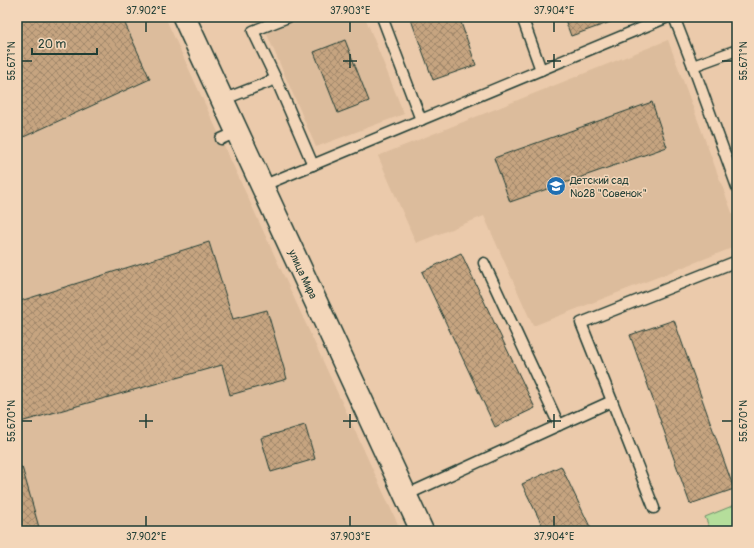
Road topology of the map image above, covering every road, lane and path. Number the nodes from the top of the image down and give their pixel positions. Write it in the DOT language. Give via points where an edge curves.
graph roads {
  1 [pos="184,17"];
  2 [pos="288,17"];
  3 [pos="382,17"];
  4 [pos="522,17"];
  5 [pos="668,17"];
  6 [pos="674,17"];
  7 [pos="737,50"];
  8 [pos="693,66"];
  9 [pos="541,70"];
  10 [pos="276,79"];
  11 [pos="222,100"];
  12 [pos="421,120"];
  13 [pos="313,165"];
  14 [pos="262,186"];
  15 [pos="737,187"];
  16 [pos="737,261"];
  17 [pos="484,263"];
  18 [pos="612,400"];
  19 [pos="559,425"];
  20 [pos="406,495"];
  21 [pos="654,508"];
  22 [pos="422,531"];
  1 -- 11 [label="street, улица Мира"];
  2 -- 10 [label="lane" via="253,31 266,46"];
  3 -- 12 [label="lane"];
  4 -- 9 [label="lane"];
  5 -- 9 [label="lane"];
  6 -- 8 [label="lane"];
  7 -- 8 [label="lane"];
  8 -- 15 [label="lane"];
  9 -- 12 [label="lane"];
  10 -- 11 [label="lane"];
  10 -- 13 [label="lane"];
  11 -- 14 [label="street, улица Мира" via="229,135"];
  12 -- 13 [label="lane"];
  13 -- 14 [label="lane"];
  14 -- 20 [label="street, улица Мира"];
  16 -- 18 [label="lane" via="581,323"];
  17 -- 19 [label="lane"];
  18 -- 19 [label="lane"];
  18 -- 21 [label="lane"];
  19 -- 20 [label="lane"];
  20 -- 22 [label="street, улица Мира"];
}
